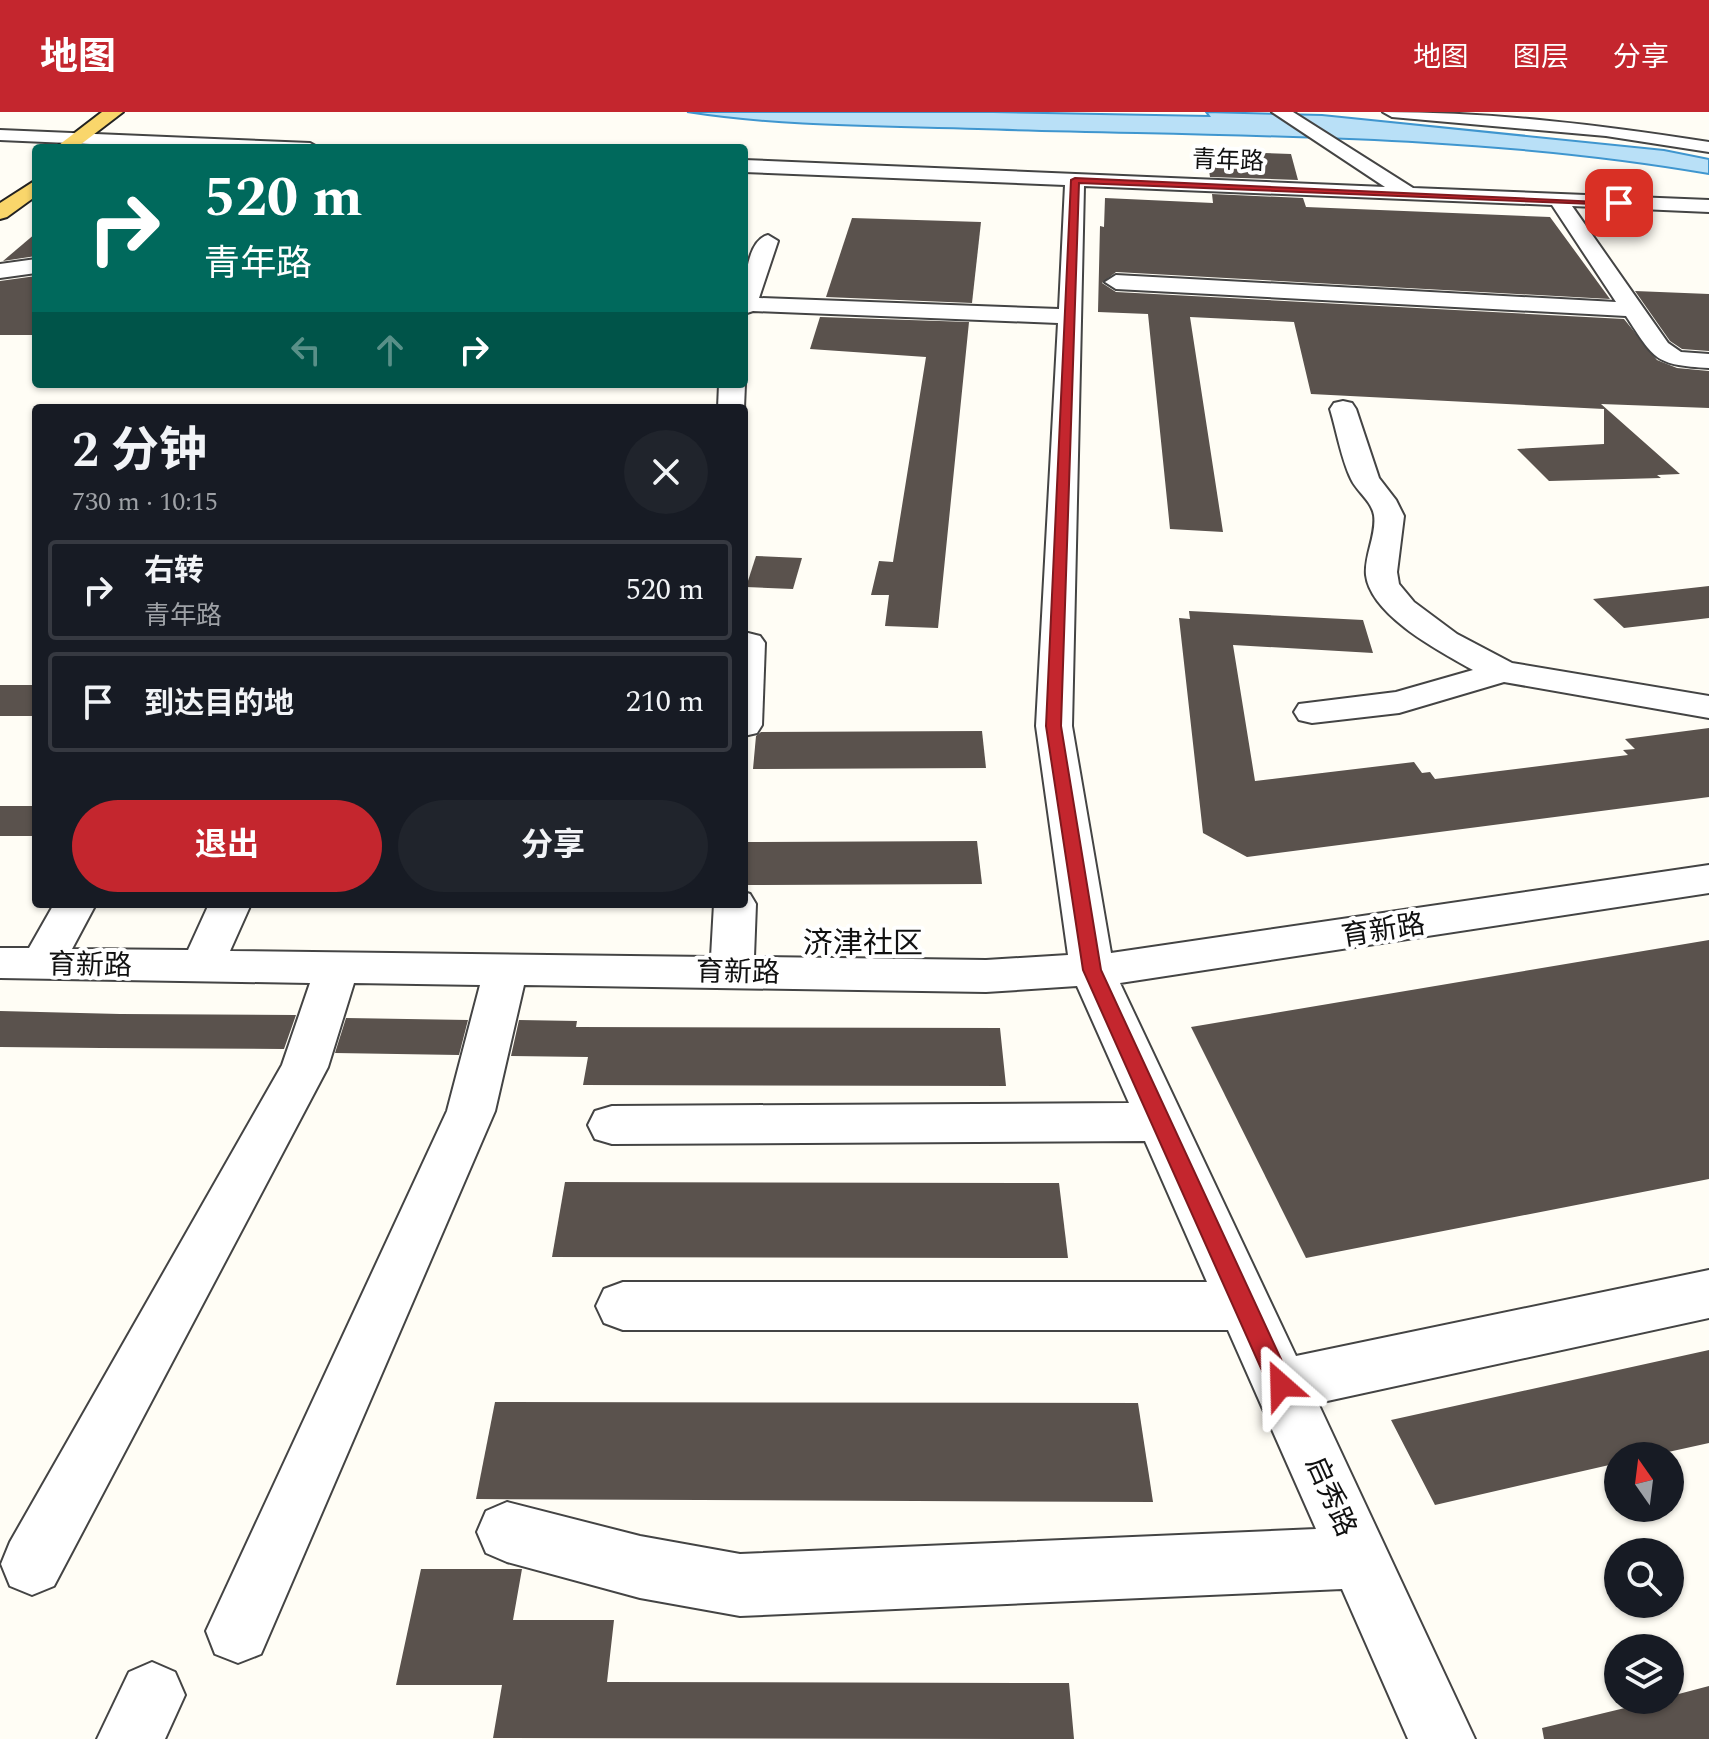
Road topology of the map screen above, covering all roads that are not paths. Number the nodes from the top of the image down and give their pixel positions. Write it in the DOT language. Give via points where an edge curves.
graph roads {
  1 [pos="114,112"];
  2 [pos="133,112"];
  3 [pos="1268,112"];
  4 [pos="1281,112"];
  5 [pos="1392,112"];
  6 [pos="0,135"];
  7 [pos="1319,141"];
  8 [pos="81,144"];
  9 [pos="1709,147"];
  10 [pos="748,166"];
  11 [pos="32,172"];
  12 [pos="1075,180"];
  13 [pos="32,189"];
  14 [pos="1402,194"];
  15 [pos="0,196"];
  16 [pos="1558,200"];
  17 [pos="1709,206"];
  18 [pos="0,213"];
  19 [pos="768,241"];
  20 [pos="32,267"];
  21 [pos="0,271"];
  22 [pos="0,279"];
  23 [pos="32,281"];
  24 [pos="1116,282"];
  25 [pos="748,298"];
  26 [pos="748,306"];
  27 [pos="1634,310"];
  28 [pos="1070,316"];
  29 [pos="1709,361"];
  30 [pos="1343,409"];
  31 [pos="1503,672"];
  32 [pos="1709,707"];
  33 [pos="1312,712"];
  34 [pos="1709,879"];
  35 [pos="73,908"];
  36 [pos="228,908"];
  37 [pos="735,908"];
  38 [pos="0,963"];
  39 [pos="42,964"];
  40 [pos="202,965"];
  41 [pos="337,967"];
  42 [pos="506,969"];
  43 [pos="1092,970"];
  44 [pos="732,972"];
  45 [pos="1161,1122"];
  46 [pos="612,1125"];
  47 [pos="1709,1294"];
  48 [pos="623,1306"];
  49 [pos="1244,1306"];
  50 [pos="1281,1385"];
  51 [pos="507,1532"];
  52 [pos="1360,1558"];
  53 [pos="32,1564"];
  54 [pos="238,1631"];
  55 [pos="1442,1739"];
  1 -- 8 [label="main road"];
  2 -- 8 [label="main road"];
  3 -- 7 [label="street"];
  4 -- 7 [label="street"];
  5 -- 9 [label="street" via="1606,131"];
  6 -- 8 [label="street"];
  7 -- 14 [label="street"];
  10 -- 12 [label="street, 青年路"];
  11 -- 15 [label="main road"];
  12 -- 14 [label="street, 青年路"];
  12 -- 28 [label="street, 启秀路"];
  13 -- 18 [label="main road"];
  14 -- 16 [label="street, 青年路"];
  16 -- 17 [label="street, 青年路"];
  16 -- 27 [label="street"];
  19 -- 25 [label="street"];
  20 -- 21 [label="street"];
  22 -- 23 [label="street"];
  24 -- 27 [label="street"];
  26 -- 28 [label="street"];
  27 -- 29 [label="street" via="1666,354"];
  28 -- 43 [label="street, 启秀路" via="1054,726"];
  30 -- 31 [label="street" via="1365,480 1389,516 1382,557 1384,585 1403,609 1445,641"];
  31 -- 32 [label="street"];
  31 -- 33 [label="street" via="1399,702"];
  34 -- 43 [label="street, 育新路"];
  35 -- 39 [label="street"];
  36 -- 40 [label="street"];
  37 -- 44 [label="street"];
  38 -- 39 [label="street, 育新路"];
  39 -- 40 [label="street, 育新路"];
  40 -- 41 [label="street, 育新路"];
  41 -- 42 [label="street, 育新路"];
  41 -- 53 [label="street" via="305,1067"];
  42 -- 44 [label="street, 育新路"];
  42 -- 54 [label="street" via="471,1111"];
  43 -- 44 [label="street, 育新路" via="986,976"];
  43 -- 45 [label="street, 启秀路"];
  45 -- 46 [label="street"];
  45 -- 49 [label="street, 启秀路"];
  47 -- 50 [label="street"];
  48 -- 49 [label="street"];
  49 -- 50 [label="street, 启秀路"];
  50 -- 52 [label="street, 启秀路"];
  51 -- 52 [label="street" via="640,1567 740,1585"];
  52 -- 55 [label="street, 启秀路"];
}
